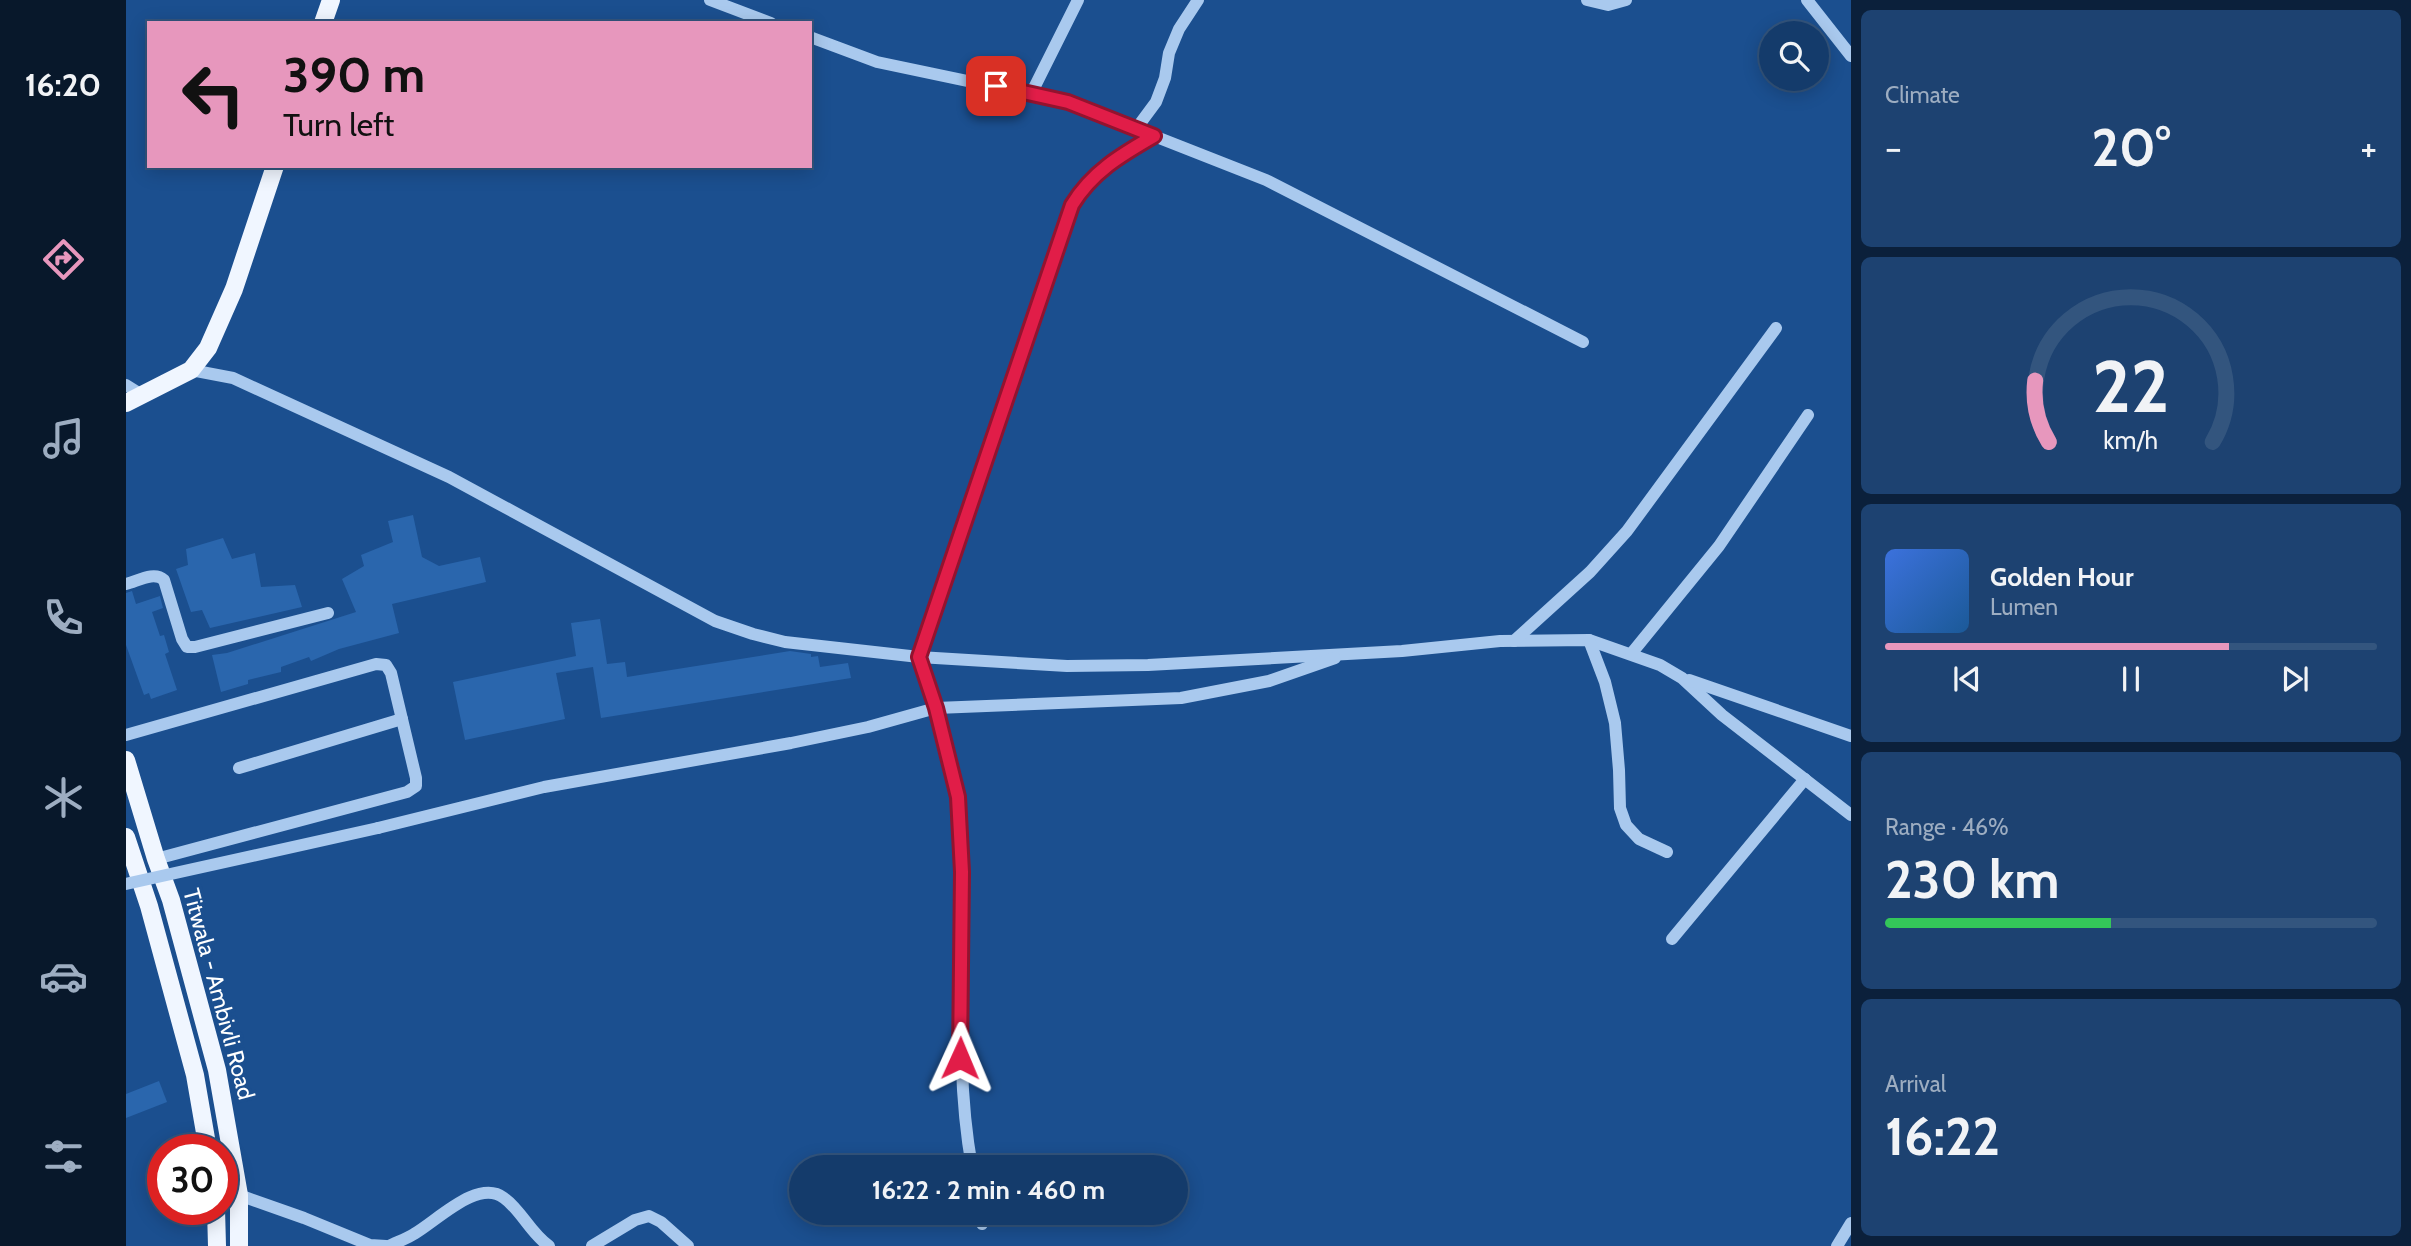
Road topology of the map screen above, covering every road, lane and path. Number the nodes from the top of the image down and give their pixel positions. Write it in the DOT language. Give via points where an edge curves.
graph roads {
  1 [pos="331,0"];
  2 [pos="710,0"];
  3 [pos="1078,0"];
  4 [pos="1198,0"];
  5 [pos="1587,0"];
  6 [pos="1626,0"];
  7 [pos="1807,0"];
  8 [pos="324,21"];
  9 [pos="766,21"];
  10 [pos="812,38"];
  11 [pos="1851,56"];
  12 [pos="1031,94"];
  13 [pos="1136,129"];
  14 [pos="1154,136"];
  15 [pos="274,168"];
  16 [pos="1776,328"];
  17 [pos="1583,342"];
  18 [pos="191,370"];
  19 [pos="126,385"];
  20 [pos="142,395"];
  21 [pos="126,403"];
  22 [pos="1808,415"];
  23 [pos="126,584"];
  24 [pos="328,613"];
  25 [pos="1589,640"];
  26 [pos="1514,641"];
  27 [pos="1349,653"];
  28 [pos="1631,654"];
  29 [pos="919,657"];
  30 [pos="1682,678"];
  31 [pos="936,708"];
  32 [pos="402,719"];
  33 [pos="126,735"];
  34 [pos="1851,736"];
  35 [pos="126,760"];
  36 [pos="239,768"];
  37 [pos="1805,779"];
  38 [pos="1851,815"];
  39 [pos="126,837"];
  40 [pos="1667,852"];
  41 [pos="156,859"];
  42 [pos="126,884"];
  43 [pos="1672,939"];
  44 [pos="205,1134"];
  45 [pos="224,1134"];
  46 [pos="970,1155"];
  47 [pos="238,1198"];
  48 [pos="1851,1223"];
  49 [pos="216,1225"];
  50 [pos="236,1225"];
  51 [pos="217,1246"];
  52 [pos="239,1246"];
  53 [pos="387,1246"];
  54 [pos="549,1246"];
  55 [pos="592,1246"];
  56 [pos="688,1246"];
  57 [pos="1837,1246"];
  1 -- 8 [label="main road"];
  2 -- 9 [label="street"];
  3 -- 12 [label="street"];
  4 -- 13 [label="street" via="1170,53 1156,102"];
  5 -- 6 [label="street" via="1608,5"];
  7 -- 11 [label="street"];
  10 -- 12 [label="street" via="877,62"];
  12 -- 13 [label="street" via="1068,102"];
  13 -- 14 [label="street"];
  14 -- 17 [label="street" via="1266,180"];
  14 -- 29 [label="street" via="1103,168 1072,205"];
  15 -- 18 [label="main road" via="234,289 208,348"];
  16 -- 26 [label="street" via="1627,531 1590,572"];
  18 -- 20 [label="main road"];
  18 -- 29 [label="street" via="233,378 449,477 715,621 785,642"];
  19 -- 20 [label="street"];
  20 -- 21 [label="main road"];
  22 -- 28 [label="street" via="1719,546"];
  23 -- 24 [label="street" via="160,576 182,639 195,648"];
  25 -- 26 [label="street"];
  25 -- 28 [label="street"];
  25 -- 40 [label="street" via="1615,723 1619,808 1639,839"];
  26 -- 27 [label="street"];
  27 -- 29 [label="street" via="1067,666"];
  27 -- 31 [label="street" via="1269,681 1181,698"];
  28 -- 30 [label="street"];
  29 -- 31 [label="street"];
  30 -- 34 [label="street"];
  30 -- 37 [label="street"];
  31 -- 42 [label="street, bridge" via="868,727 544,787"];
  31 -- 46 [label="street" via="958,797 960,1058"];
  32 -- 33 [label="street" via="391,673 386,665 376,664"];
  32 -- 36 [label="street"];
  32 -- 41 [label="street" via="416,778 416,786 407,792"];
  35 -- 41 [label="main road, Titwala - Ambivli Road"];
  37 -- 38 [label="street"];
  37 -- 43 [label="street"];
  39 -- 44 [label="main road, Titwala - Ambivli Road" via="195,1075"];
  41 -- 45 [label="main road, Titwala - Ambivli Road" via="217,1070"];
  47 -- 53 [label="street" via="370,1245"];
  48 -- 57 [label="street"];
  49 -- 51 [label="main road"];
  50 -- 52 [label="main road, Titwala - Ambivli Road"];
  53 -- 54 [label="street" via="414,1234 459,1203 491,1191 505,1198"];
  55 -- 56 [label="street" via="649,1216"];
}
